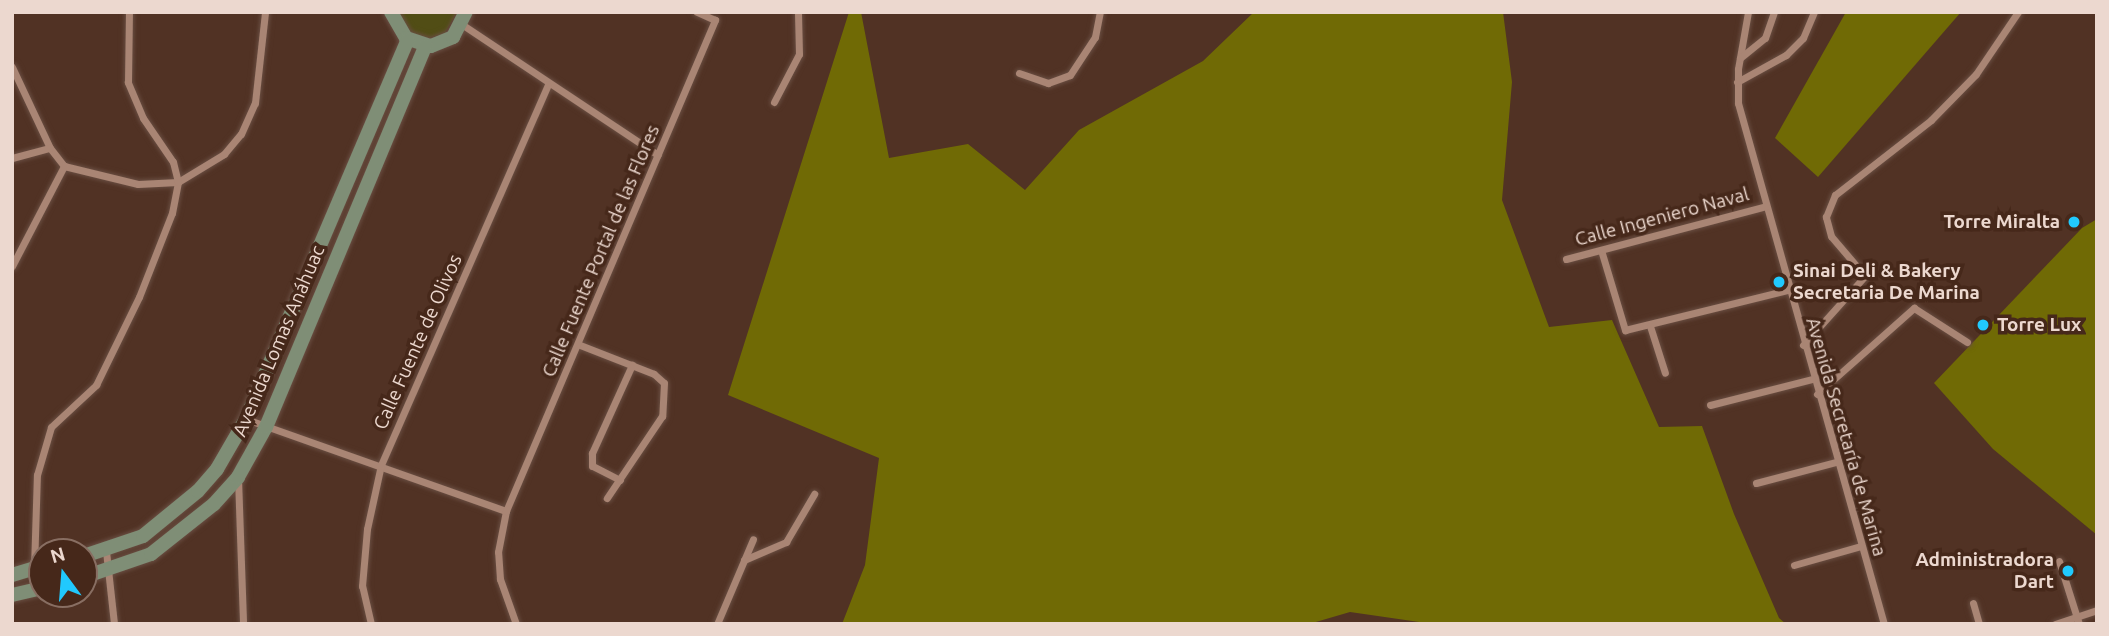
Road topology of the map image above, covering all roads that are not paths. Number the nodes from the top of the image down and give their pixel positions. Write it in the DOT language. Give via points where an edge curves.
graph roads {
  1 [pos="129,12"];
  2 [pos="265,12"];
  3 [pos="391,12"];
  4 [pos="697,12"];
  5 [pos="798,12"];
  6 [pos="1100,12"];
  7 [pos="1748,12"];
  8 [pos="1774,12"];
  9 [pos="1814,12"];
  10 [pos="2018,12"];
  11 [pos="465,19"];
  12 [pos="408,40"];
  13 [pos="425,46"];
  14 [pos="1740,58"];
  15 [pos="12,66"];
  16 [pos="1019,73"];
  17 [pos="1737,82"];
  18 [pos="548,84"];
  19 [pos="774,102"];
  20 [pos="50,148"];
  21 [pos="658,155"];
  22 [pos="12,158"];
  23 [pos="64,166"];
  24 [pos="178,182"];
  25 [pos="1766,206"];
  26 [pos="1601,250"];
  27 [pos="1566,258"];
  28 [pos="12,266"];
  29 [pos="1788,290"];
  30 [pos="1650,326"];
  31 [pos="1968,342"];
  32 [pos="580,345"];
  33 [pos="1803,345"];
  34 [pos="632,365"];
  35 [pos="1665,373"];
  36 [pos="1812,379"];
  37 [pos="1817,394"];
  38 [pos="1710,405"];
  39 [pos="246,419"];
  40 [pos="266,427"];
  41 [pos="1836,462"];
  42 [pos="382,465"];
  43 [pos="238,477"];
  44 [pos="620,480"];
  45 [pos="1756,483"];
  46 [pos="814,494"];
  47 [pos="607,498"];
  48 [pos="506,511"];
  49 [pos="38,538"];
  50 [pos="753,539"];
  51 [pos="1861,546"];
  52 [pos="106,551"];
  53 [pos="98,553"];
  54 [pos="744,560"];
  55 [pos="2059,561"];
  56 [pos="1794,565"];
  57 [pos="111,569"];
  58 [pos="98,573"];
  59 [pos="1973,603"];
  60 [pos="2097,610"];
  61 [pos="2078,620"];
  62 [pos="114,624"];
  63 [pos="243,624"];
  64 [pos="371,624"];
  65 [pos="516,624"];
  66 [pos="717,624"];
  67 [pos="1884,624"];
  68 [pos="1979,624"];
  69 [pos="2055,624"];
  1 -- 24 [label="street" via="128,82 143,118 173,162"];
  2 -- 24 [label="street" via="255,103 241,134 224,154"];
  3 -- 12 [label="main road" via="395,26"];
  4 -- 21 [label="street, Calle Fuente Portal de las Flores" via="715,20"];
  5 -- 19 [label="street" via="799,54"];
  6 -- 16 [label="street" via="1095,37 1070,75 1048,83"];
  7 -- 14 [label="street, Avenida Secretaría de Marina"];
  8 -- 14 [label="street" via="1765,38"];
  9 -- 17 [label="street" via="1803,38 1786,55"];
  10 -- 33 [label="street" via="1976,74 1931,120 1835,195 1826,217 1831,236 1865,276"];
  11 -- 13 [label="main road" via="439,44"];
  11 -- 18 [label="street"];
  12 -- 13 [label="main road"];
  12 -- 39 [label="main road, Avenida Lomas Anáhuac"];
  13 -- 40 [label="main road, Avenida Lomas Anáhuac"];
  14 -- 17 [label="street, Avenida Secretaría de Marina"];
  15 -- 20 [label="street"];
  17 -- 25 [label="street, Avenida Secretaría de Marina" via="1738,103"];
  18 -- 21 [label="street"];
  18 -- 42 [label="street, Calle Fuente de Olivos"];
  20 -- 22 [label="street"];
  20 -- 23 [label="street"];
  21 -- 32 [label="street, Calle Fuente Portal de las Flores"];
  23 -- 24 [label="street" via="138,184"];
  23 -- 28 [label="street"];
  24 -- 49 [label="street" via="172,213 139,297 96,385 51,428 37,475"];
  25 -- 26 [label="street, Calle Ingeniero Naval"];
  25 -- 29 [label="street, Avenida Secretaría de Marina"];
  26 -- 27 [label="street, Calle Ingeniero Naval"];
  26 -- 30 [label="street" via="1622,325 1632,331"];
  29 -- 30 [label="street"];
  29 -- 33 [label="street, Avenida Secretaría de Marina"];
  30 -- 35 [label="street"];
  31 -- 37 [label="street" via="1914,308"];
  32 -- 34 [label="street"];
  32 -- 48 [label="street, Calle Fuente Portal de las Flores"];
  33 -- 36 [label="street, Avenida Secretaría de Marina"];
  34 -- 44 [label="street" via="592,453 592,466"];
  34 -- 44 [label="street" via="664,383 666,397 662,416"];
  36 -- 37 [label="street, Avenida Secretaría de Marina"];
  36 -- 38 [label="street"];
  37 -- 41 [label="street, Avenida Secretaría de Marina"];
  39 -- 40 [label="street"];
  39 -- 52 [label="main road, Avenida Lomas Anáhuac" via="198,491 143,536"];
  40 -- 42 [label="street"];
  40 -- 43 [label="main road, Avenida Lomas Anáhuac"];
  41 -- 45 [label="street"];
  41 -- 51 [label="street, Avenida Secretaría de Marina"];
  42 -- 48 [label="street"];
  42 -- 64 [label="street, Calle Fuente de Olivos" via="367,529 362,586"];
  43 -- 57 [label="main road, Avenida Lomas Anáhuac" via="214,504 151,554"];
  43 -- 63 [label="street"];
  44 -- 47 [label="street"];
  46 -- 54 [label="street" via="786,542"];
  48 -- 65 [label="street, Calle Fuente Portal de las Flores" via="498,552 500,579"];
  50 -- 54 [label="street"];
  51 -- 56 [label="street"];
  51 -- 67 [label="street, Avenida Secretaría de Marina"];
  52 -- 53 [label="main road, Avenida Lomas Anáhuac"];
  52 -- 57 [label="street"];
  54 -- 66 [label="street"];
  55 -- 61 [label="street"];
  57 -- 58 [label="main road, Avenida Lomas Anáhuac"];
  57 -- 62 [label="street"];
  59 -- 68 [label="street"];
  60 -- 61 [label="street"];
  61 -- 69 [label="street"];
}
